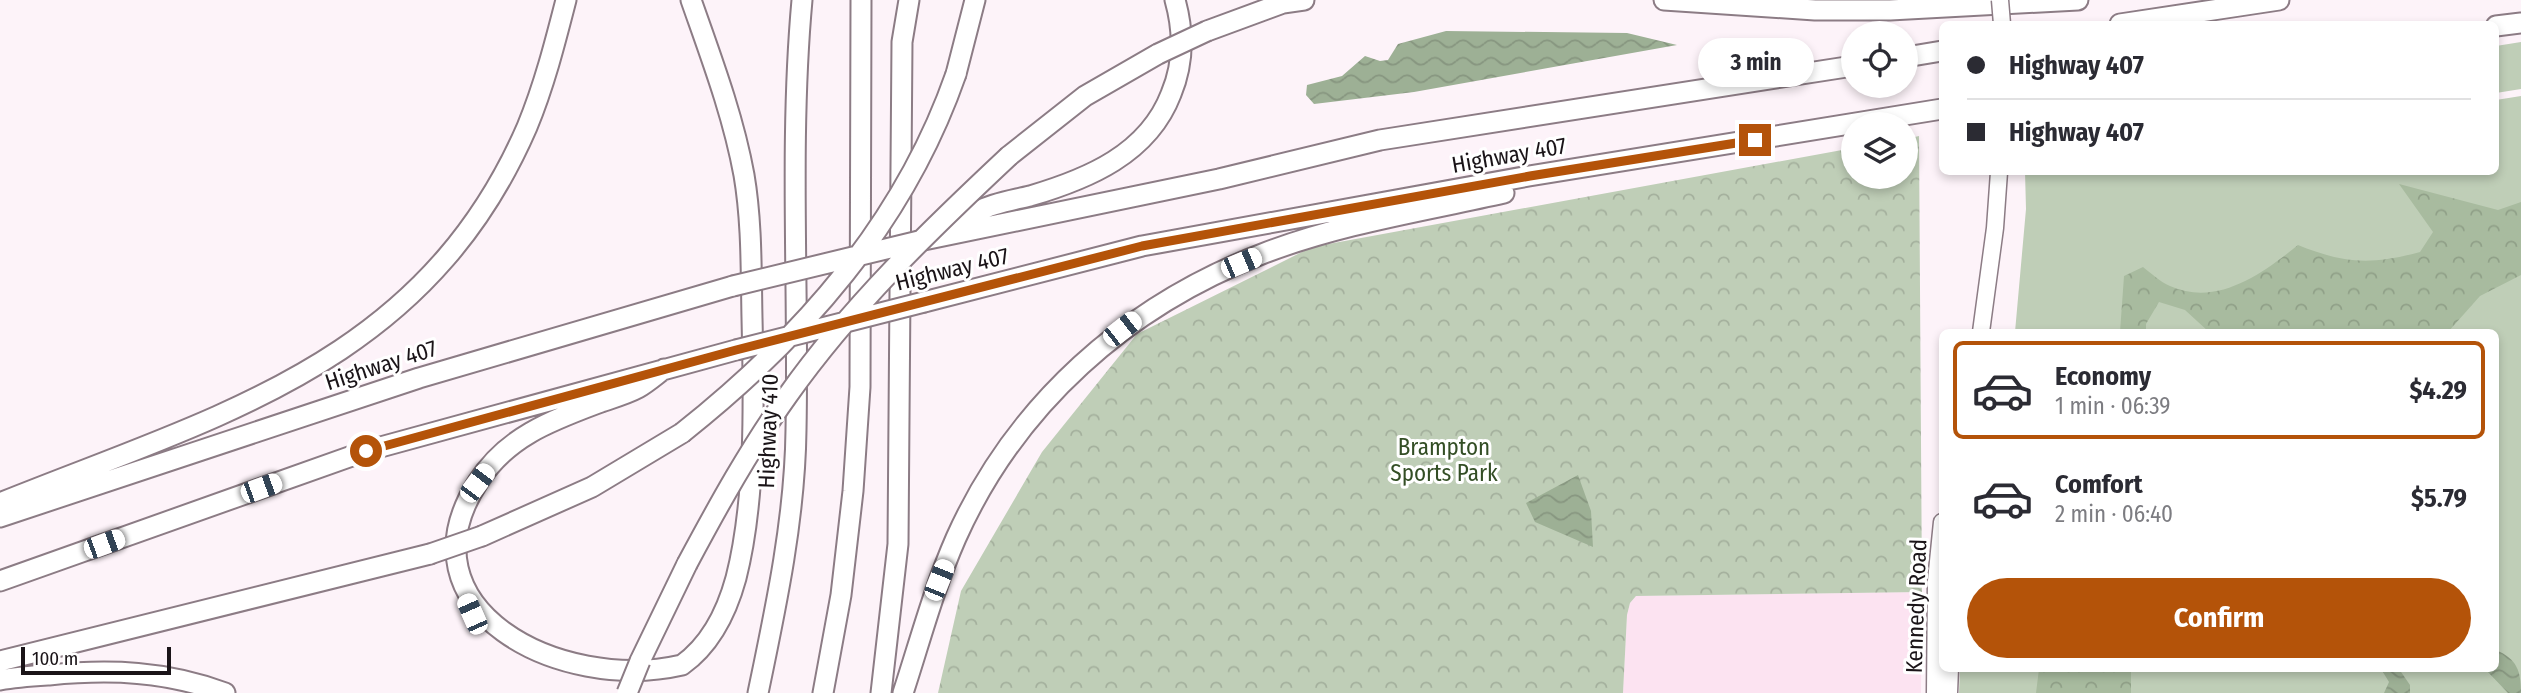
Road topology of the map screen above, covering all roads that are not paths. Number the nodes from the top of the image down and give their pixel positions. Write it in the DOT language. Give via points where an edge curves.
graph roads {
  1 [pos="566,0"];
  2 [pos="691,0"];
  3 [pos="790,0"];
  4 [pos="802,0"];
  5 [pos="861,0"];
  6 [pos="870,0"];
  7 [pos="909,0"];
  8 [pos="975,0"];
  9 [pos="1175,0"];
  10 [pos="1304,0"];
  11 [pos="1664,0"];
  12 [pos="2000,0"];
  13 [pos="2078,0"];
  14 [pos="2279,0"];
  15 [pos="2002,21"];
  16 [pos="2140,21"];
  17 [pos="2521,23"];
  18 [pos="2499,26"];
  19 [pos="862,36"];
  20 [pos="797,47"];
  21 [pos="1939,52"];
  22 [pos="1918,55"];
  23 [pos="1841,68"];
  24 [pos="1939,110"];
  25 [pos="1999,175"];
  26 [pos="1530,176"];
  27 [pos="949,235"];
  28 [pos="1981,329"];
  29 [pos="664,369"];
  30 [pos="0,503"];
  31 [pos="0,517"];
  32 [pos="1939,552"];
  33 [pos="0,581"];
  34 [pos="499,651"];
  35 [pos="0,661"];
  36 [pos="1950,672"];
  37 [pos="0,680"];
  38 [pos="225,693"];
  39 [pos="611,693"];
  40 [pos="627,693"];
  41 [pos="758,693"];
  42 [pos="823,693"];
  43 [pos="881,693"];
  44 [pos="903,693"];
  45 [pos="1935,693"];
  46 [pos="1949,693"];
  1 -- 30 [label="highway" via="541,88 509,164 461,239 393,312 323,363 254,401"];
  2 -- 39 [label="highway" via="730,116 748,212 753,417 746,512 736,577 712,634 667,675"];
  3 -- 20 [label="highway"];
  4 -- 20 [label="highway, Highway 410"];
  5 -- 19 [label="highway"];
  6 -- 19 [label="highway"];
  7 -- 43 [label="highway" via="901,67 898,544"];
  8 -- 35 [label="highway, bridge" via="946,105 914,169 849,272 767,362 682,433 592,487 430,554"];
  9 -- 27 [label="highway" via="1182,40 1179,70 1153,128 1104,167 1054,189 981,210"];
  10 -- 40 [label="highway, bridge" via="1207,30 1085,96 1009,156 911,251 837,332 748,454 687,564"];
  11 -- 13 [label="highway" via="1890,10"];
  12 -- 15 [label="main road, bridge"];
  14 -- 16 [label="highway"];
  17 -- 18 [label="highway"];
  19 -- 42 [label="highway" via="860,387 841,594"];
  20 -- 41 [label="highway, Highway 410" via="796,432 788,527"];
  21 -- 22 [label="highway"];
  23 -- 27 [label="highway, Highway 407" via="1380,140"];
  24 -- 26 [label="highway, Highway 407"];
  25 -- 28 [label="main road"];
  26 -- 29 [label="highway, Highway 407, bridge" via="1142,246"];
  26 -- 44 [label="highway" via="1508,192 1264,253 1182,290 1106,341 1050,395 993,469 939,580"];
  27 -- 31 [label="highway, Highway 407, bridge" via="733,286 419,378"];
  29 -- 33 [label="highway, Highway 407" via="366,451"];
  29 -- 34 [label="highway" via="636,389 543,424 507,448 477,483 458,536 458,570 472,614"];
  32 -- 45 [label="main road, Kennedy Road"];
  36 -- 46 [label="main road, Kennedy Road"];
  37 -- 38 [label="highway" via="123,671 185,680"];
}
